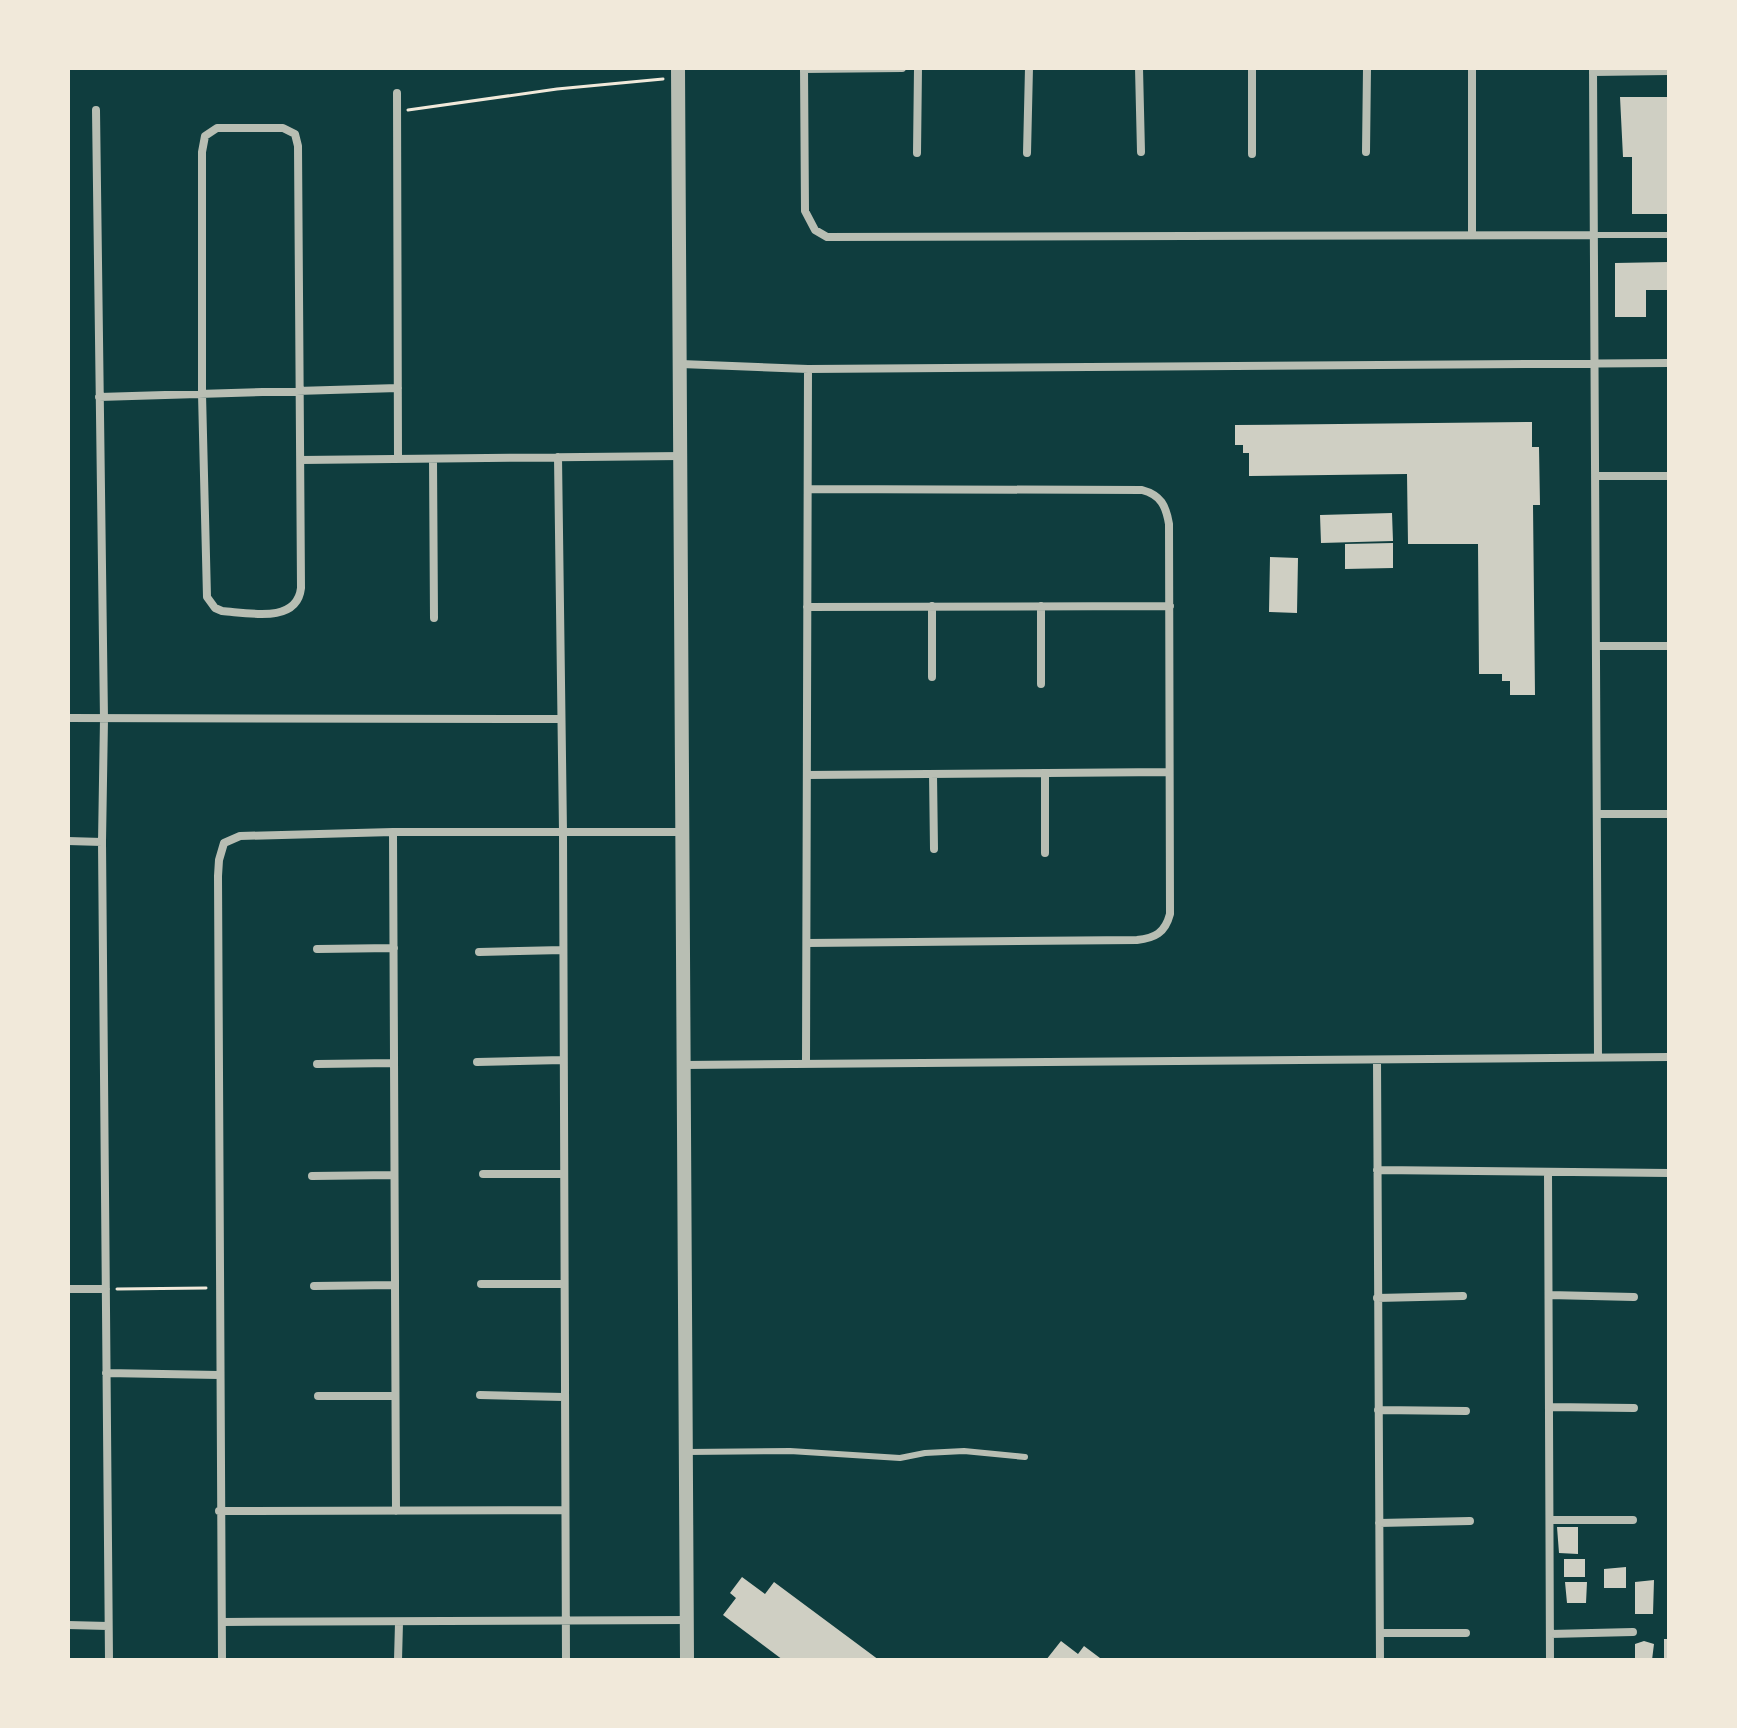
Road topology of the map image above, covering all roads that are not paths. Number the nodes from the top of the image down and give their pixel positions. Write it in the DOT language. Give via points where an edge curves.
graph roads {
  1 [pos="804,68"];
  2 [pos="902,68"];
  3 [pos="918,68"];
  4 [pos="1029,68"];
  5 [pos="1139,68"];
  6 [pos="1252,68"];
  7 [pos="1367,68"];
  8 [pos="1472,68"];
  9 [pos="1593,70"];
  10 [pos="1669,71"];
  11 [pos="678,72"];
  12 [pos="397,93"];
  13 [pos="96,110"];
  14 [pos="1141,152"];
  15 [pos="1366,152"];
  16 [pos="917,153"];
  17 [pos="1027,153"];
  18 [pos="1252,154"];
  19 [pos="1472,235"];
  20 [pos="1594,235"];
  21 [pos="1669,235"];
  22 [pos="1595,363"];
  23 [pos="1669,363"];
  24 [pos="681,364"];
  25 [pos="808,369"];
  26 [pos="398,388"];
  27 [pos="301,391"];
  28 [pos="202,394"];
  29 [pos="99,397"];
  30 [pos="682,456"];
  31 [pos="558,457"];
  32 [pos="398,459"];
  33 [pos="433,459"];
  34 [pos="301,460"];
  35 [pos="1595,476"];
  36 [pos="1669,476"];
  37 [pos="808,489"];
  38 [pos="932,606"];
  39 [pos="1041,606"];
  40 [pos="1170,606"];
  41 [pos="807,607"];
  42 [pos="434,618"];
  43 [pos="1596,646"];
  44 [pos="1669,646"];
  45 [pos="932,677"];
  46 [pos="1041,684"];
  47 [pos="68,718"];
  48 [pos="104,719"];
  49 [pos="561,719"];
  50 [pos="1169,772"];
  51 [pos="1045,773"];
  52 [pos="933,774"];
  53 [pos="807,775"];
  54 [pos="1597,814"];
  55 [pos="1669,814"];
  56 [pos="393,832"];
  57 [pos="563,832"];
  58 [pos="682,832"];
  59 [pos="68,841"];
  60 [pos="102,842"];
  61 [pos="934,849"];
  62 [pos="1045,853"];
  63 [pos="807,943"];
  64 [pos="394,948"];
  65 [pos="317,949"];
  66 [pos="563,950"];
  67 [pos="479,952"];
  68 [pos="1598,1057"];
  69 [pos="1669,1057"];
  70 [pos="563,1060"];
  71 [pos="1377,1060"];
  72 [pos="477,1062"];
  73 [pos="394,1063"];
  74 [pos="317,1064"];
  75 [pos="806,1064"];
  76 [pos="684,1065"];
  77 [pos="1377,1170"];
  78 [pos="1548,1172"];
  79 [pos="1669,1173"];
  80 [pos="483,1174"];
  81 [pos="563,1174"];
  82 [pos="394,1175"];
  83 [pos="312,1176"];
  84 [pos="481,1284"];
  85 [pos="564,1284"];
  86 [pos="395,1285"];
  87 [pos="314,1286"];
  88 [pos="68,1289"];
  89 [pos="106,1289"];
  90 [pos="1549,1295"];
  91 [pos="1463,1296"];
  92 [pos="1634,1297"];
  93 [pos="1377,1298"];
  94 [pos="106,1373"];
  95 [pos="219,1375"];
  96 [pos="480,1395"];
  97 [pos="318,1396"];
  98 [pos="395,1396"];
  99 [pos="564,1397"];
  100 [pos="1549,1407"];
  101 [pos="1634,1408"];
  102 [pos="1378,1410"];
  103 [pos="1466,1411"];
  104 [pos="687,1452"];
  105 [pos="1025,1457"];
  106 [pos="565,1510"];
  107 [pos="219,1511"];
  108 [pos="396,1511"];
  109 [pos="1550,1520"];
  110 [pos="1633,1520"];
  111 [pos="1470,1521"];
  112 [pos="1379,1523"];
  113 [pos="566,1620"];
  114 [pos="687,1620"];
  115 [pos="222,1622"];
  116 [pos="399,1623"];
  117 [pos="68,1625"];
  118 [pos="108,1626"];
  119 [pos="1633,1632"];
  120 [pos="1380,1633"];
  121 [pos="1466,1633"];
  122 [pos="1550,1634"];
  123 [pos="109,1660"];
  124 [pos="222,1660"];
  125 [pos="398,1660"];
  126 [pos="566,1660"];
  127 [pos="687,1660"];
  128 [pos="1380,1660"];
  129 [pos="1550,1660"];
  1 -- 2 [label="street"];
  1 -- 19 [label="street" via="805,211 815,230 827,237"];
  3 -- 16 [label="street"];
  4 -- 17 [label="street"];
  5 -- 14 [label="street"];
  6 -- 18 [label="street"];
  7 -- 15 [label="street"];
  8 -- 19 [label="street"];
  9 -- 10 [label="street"];
  9 -- 20 [label="street"];
  11 -- 24 [label="street"];
  12 -- 26 [label="street"];
  13 -- 29 [label="street"];
  19 -- 20 [label="street"];
  20 -- 21 [label="lane"];
  20 -- 22 [label="street"];
  22 -- 23 [label="street"];
  22 -- 25 [label="street"];
  22 -- 35 [label="street"];
  24 -- 25 [label="street"];
  24 -- 30 [label="street"];
  25 -- 37 [label="street"];
  26 -- 27 [label="street"];
  26 -- 32 [label="street"];
  27 -- 28 [label="street"];
  27 -- 28 [label="street" via="297,140 283,128 225,127 210,130 203,142"];
  27 -- 34 [label="street"];
  28 -- 29 [label="street"];
  28 -- 34 [label="street" via="206,587 215,608 277,613 297,604"];
  29 -- 48 [label="street"];
  30 -- 31 [label="street"];
  30 -- 58 [label="street"];
  31 -- 33 [label="street"];
  31 -- 49 [label="street"];
  32 -- 33 [label="street"];
  32 -- 34 [label="street"];
  33 -- 42 [label="street"];
  35 -- 36 [label="street"];
  35 -- 43 [label="street"];
  37 -- 40 [label="street" via="1152,493 1166,509 1169,524"];
  37 -- 41 [label="street"];
  38 -- 39 [label="street"];
  38 -- 41 [label="street"];
  38 -- 45 [label="street"];
  39 -- 40 [label="street"];
  39 -- 46 [label="street"];
  40 -- 50 [label="street"];
  41 -- 53 [label="street"];
  43 -- 44 [label="street"];
  43 -- 54 [label="street"];
  47 -- 48 [label="street"];
  48 -- 49 [label="street"];
  48 -- 60 [label="street"];
  49 -- 57 [label="street"];
  50 -- 51 [label="street"];
  50 -- 63 [label="street" via="1170,914 1156,936"];
  51 -- 52 [label="street"];
  51 -- 62 [label="street"];
  52 -- 53 [label="street"];
  52 -- 61 [label="street"];
  53 -- 63 [label="street"];
  54 -- 55 [label="street"];
  54 -- 68 [label="street"];
  56 -- 57 [label="street"];
  56 -- 64 [label="street"];
  56 -- 95 [label="street" via="240,836 221,850"];
  57 -- 58 [label="street"];
  57 -- 66 [label="street"];
  58 -- 76 [label="street"];
  59 -- 60 [label="street"];
  60 -- 89 [label="street"];
  63 -- 75 [label="street"];
  64 -- 65 [label="street"];
  64 -- 73 [label="street"];
  66 -- 67 [label="street"];
  66 -- 70 [label="street"];
  68 -- 69 [label="street"];
  68 -- 71 [label="street"];
  70 -- 72 [label="street"];
  70 -- 81 [label="street"];
  71 -- 75 [label="street"];
  71 -- 77 [label="street"];
  73 -- 74 [label="street"];
  73 -- 82 [label="street"];
  75 -- 76 [label="street"];
  76 -- 104 [label="street"];
  77 -- 78 [label="street"];
  77 -- 93 [label="street"];
  78 -- 79 [label="street"];
  78 -- 90 [label="street"];
  80 -- 81 [label="street"];
  81 -- 85 [label="street"];
  82 -- 83 [label="street"];
  82 -- 86 [label="street"];
  84 -- 85 [label="street"];
  85 -- 99 [label="street"];
  86 -- 87 [label="street"];
  86 -- 98 [label="street"];
  88 -- 89 [label="street"];
  89 -- 94 [label="street"];
  90 -- 92 [label="street"];
  90 -- 100 [label="street"];
  91 -- 93 [label="street"];
  93 -- 102 [label="street"];
  94 -- 95 [label="street"];
  94 -- 118 [label="street"];
  95 -- 107 [label="street"];
  96 -- 99 [label="street"];
  97 -- 98 [label="street"];
  98 -- 108 [label="street"];
  99 -- 106 [label="street"];
  100 -- 101 [label="street"];
  100 -- 109 [label="street"];
  102 -- 103 [label="street"];
  102 -- 112 [label="street"];
  104 -- 105 [label="lane" via="900,1458 964,1451"];
  104 -- 114 [label="street"];
  106 -- 108 [label="street"];
  106 -- 113 [label="street"];
  107 -- 108 [label="street"];
  107 -- 115 [label="street"];
  109 -- 110 [label="street"];
  109 -- 122 [label="street"];
  111 -- 112 [label="street"];
  112 -- 120 [label="street"];
  113 -- 114 [label="street"];
  113 -- 116 [label="street"];
  113 -- 126 [label="street"];
  114 -- 127 [label="street"];
  115 -- 116 [label="street"];
  115 -- 124 [label="street"];
  116 -- 125 [label="street"];
  117 -- 118 [label="street"];
  118 -- 123 [label="street"];
  119 -- 122 [label="street"];
  120 -- 121 [label="street"];
  120 -- 128 [label="street"];
  122 -- 129 [label="street"];
}
